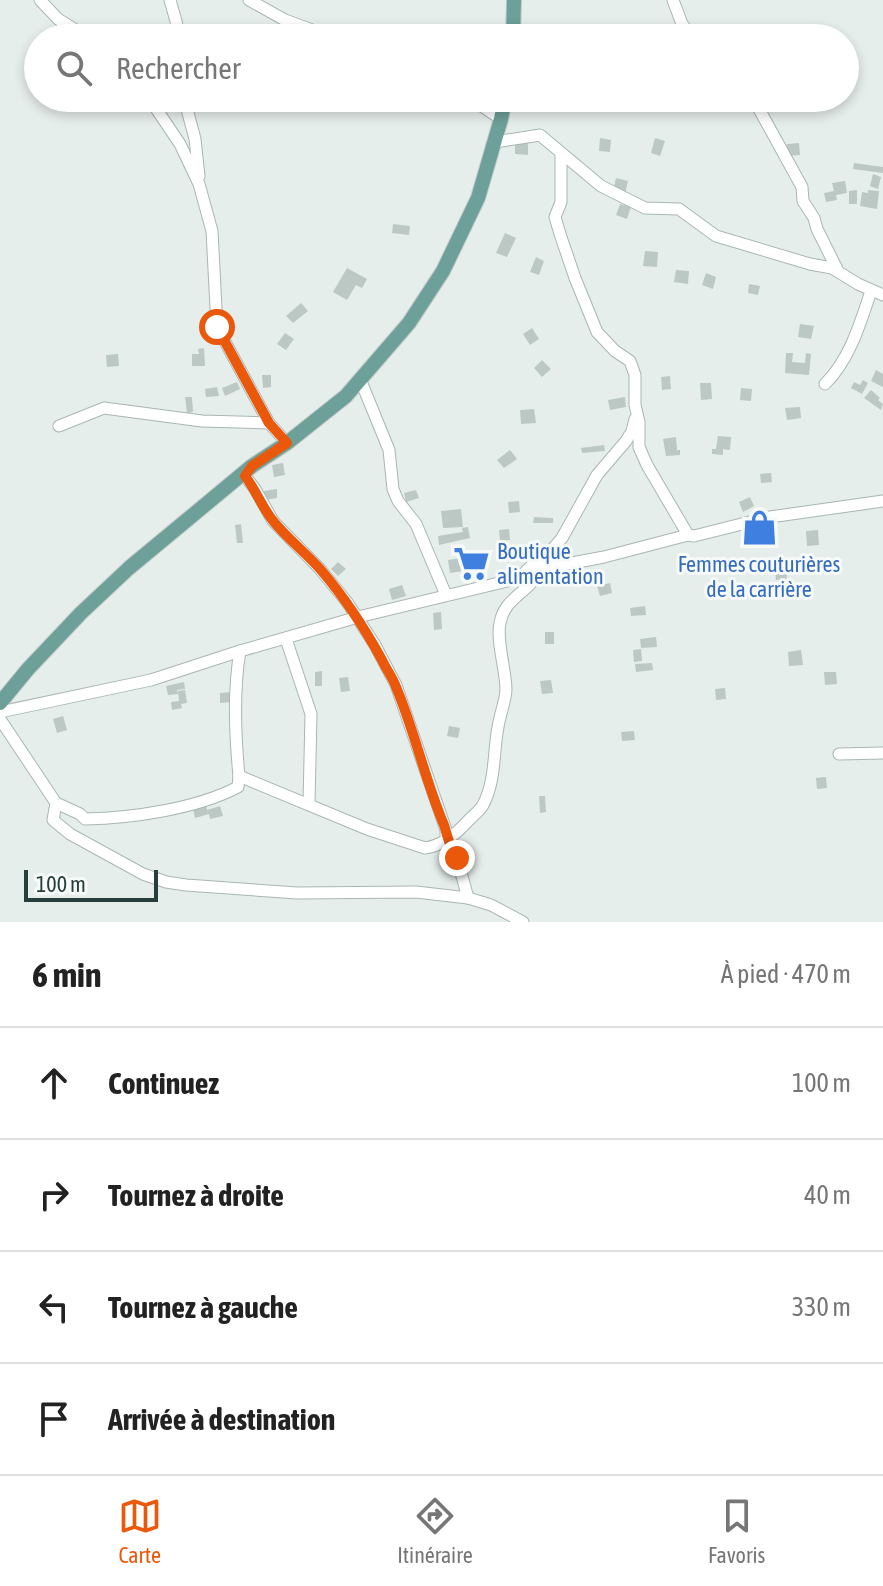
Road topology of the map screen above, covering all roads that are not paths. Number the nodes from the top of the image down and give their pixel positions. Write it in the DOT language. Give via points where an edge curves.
graph roads {
  1 [pos="40,0"];
  2 [pos="170,0"];
  3 [pos="249,0"];
  4 [pos="514,0"];
  5 [pos="673,0"];
  6 [pos="66,24"];
  7 [pos="177,24"];
  8 [pos="296,24"];
  9 [pos="513,24"];
  10 [pos="682,24"];
  11 [pos="158,112"];
  12 [pos="188,112"];
  13 [pos="491,112"];
  14 [pos="502,112"];
  15 [pos="761,112"];
  16 [pos="501,119"];
  17 [pos="495,142"];
  18 [pos="561,154"];
  19 [pos="199,184"];
  20 [pos="840,275"];
  21 [pos="877,293"];
  22 [pos="360,379"];
  23 [pos="825,384"];
  24 [pos="637,413"];
  25 [pos="269,423"];
  26 [pos="59,426"];
  27 [pos="287,443"];
  28 [pos="252,466"];
  29 [pos="883,501"];
  30 [pos="688,535"];
  31 [pos="540,569"];
  32 [pos="520,578"];
  33 [pos="449,595"];
  34 [pos="358,617"];
  35 [pos="286,639"];
  36 [pos="240,651"];
  37 [pos="0,703"];
  38 [pos="0,712"];
  39 [pos="0,719"];
  40 [pos="883,753"];
  41 [pos="839,754"];
  42 [pos="239,776"];
  43 [pos="56,803"];
  44 [pos="309,804"];
  45 [pos="446,840"];
  46 [pos="468,898"];
  47 [pos="523,922"];
  1 -- 6 [label="street"];
  2 -- 7 [label="street"];
  3 -- 8 [label="street"];
  4 -- 9 [label="main road"];
  5 -- 10 [label="street"];
  11 -- 19 [label="street"];
  12 -- 19 [label="street"];
  13 -- 16 [label="street"];
  14 -- 16 [label="main road"];
  15 -- 20 [label="street" via="802,187 803,201"];
  16 -- 17 [label="main road"];
  17 -- 18 [label="street" via="540,135"];
  17 -- 22 [label="main road" via="478,198 443,271 409,323"];
  18 -- 20 [label="street" via="601,186 645,208 679,209 716,236 832,268"];
  18 -- 24 [label="street" via="561,202 555,217 597,332 630,361"];
  19 -- 25 [label="street" via="212,231 217,327"];
  20 -- 21 [label="street"];
  21 -- 23 [label="street"];
  22 -- 27 [label="main road"];
  22 -- 33 [label="street" via="389,450 393,489"];
  24 -- 30 [label="street" via="639,447"];
  24 -- 32 [label="street" via="626,441 597,475 562,538"];
  25 -- 26 [label="street" via="202,421 104,408"];
  25 -- 27 [label="street"];
  27 -- 28 [label="main road"];
  28 -- 34 [label="street" via="245,476 273,521"];
  28 -- 37 [label="main road" via="100,595"];
  29 -- 30 [label="street" via="785,514"];
  30 -- 31 [label="street"];
  31 -- 32 [label="street"];
  31 -- 45 [label="street" via="501,618 506,695 491,783 482,808"];
  32 -- 33 [label="street"];
  33 -- 34 [label="street"];
  34 -- 35 [label="street"];
  34 -- 45 [label="street" via="396,685"];
  35 -- 36 [label="street"];
  35 -- 44 [label="street" via="311,714"];
  36 -- 38 [label="street" via="151,680"];
  36 -- 42 [label="street"];
  39 -- 43 [label="street"];
  40 -- 41 [label="street"];
  42 -- 43 [label="street" via="238,787 221,796 112,818 85,819"];
  42 -- 44 [label="street"];
  43 -- 46 [label="street" via="53,820 70,834 166,882 297,893 416,892"];
  44 -- 45 [label="street" via="425,848"];
  45 -- 46 [label="street"];
  46 -- 47 [label="street"];
}
